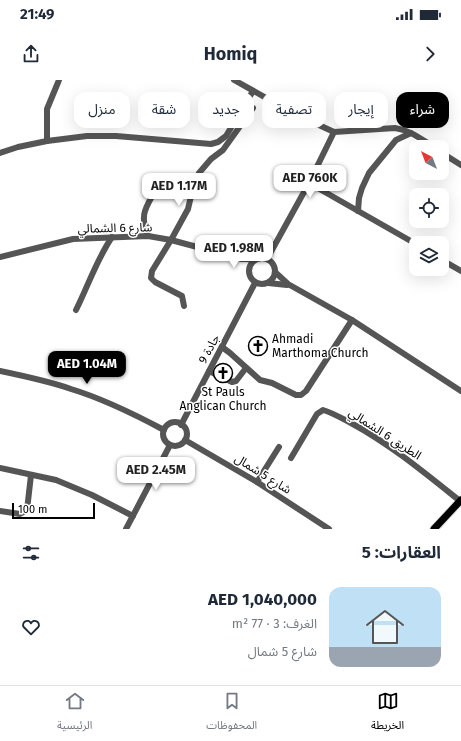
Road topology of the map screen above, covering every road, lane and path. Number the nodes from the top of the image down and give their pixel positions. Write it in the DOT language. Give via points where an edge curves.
graph roads {
  1 [pos="60,80"];
  2 [pos="234,80"];
  3 [pos="253,91"];
  4 [pos="239,128"];
  5 [pos="334,132"];
  6 [pos="411,133"];
  7 [pos="422,140"];
  8 [pos="47,141"];
  9 [pos="0,153"];
  10 [pos="449,157"];
  11 [pos="461,165"];
  12 [pos="309,183"];
  13 [pos="156,189"];
  14 [pos="358,211"];
  15 [pos="148,236"];
  16 [pos="112,237"];
  17 [pos="171,240"];
  18 [pos="409,240"];
  19 [pos="230,256"];
  20 [pos="0,258"];
  21 [pos="257,259"];
  22 [pos="267,259"];
  23 [pos="449,264"];
  24 [pos="248,270"];
  25 [pos="275,272"];
  26 [pos="461,272"];
  27 [pos="255,283"];
  28 [pos="268,283"];
  29 [pos="292,287"];
  30 [pos="184,306"];
  31 [pos="76,310"];
  32 [pos="352,320"];
  33 [pos="222,347"];
  34 [pos="246,368"];
  35 [pos="0,371"];
  36 [pos="209,371"];
  37 [pos="461,391"];
  38 [pos="181,424"];
  39 [pos="164,430"];
  40 [pos="185,440"];
  41 [pos="170,445"];
  42 [pos="279,447"];
  43 [pos="291,458"];
  44 [pos="0,468"];
  45 [pos="31,475"];
  46 [pos="257,482"];
  47 [pos="461,500"];
  48 [pos="0,511"];
  49 [pos="133,516"];
  50 [pos="126,529"];
  51 [pos="329,529"];
  52 [pos="434,529"];
  1 -- 8 [label="street" via="47,109"];
  2 -- 3 [label="street"];
  3 -- 5 [label="street"];
  3 -- 8 [label="street" via="226,136 211,144 116,136 87,136"];
  4 -- 17 [label="street" via="223,150 199,173 188,209"];
  5 -- 6 [label="street" via="395,128"];
  5 -- 12 [label="street"];
  6 -- 7 [label="street"];
  6 -- 14 [label="street" via="396,140 369,173 359,198"];
  8 -- 9 [label="street"];
  10 -- 11 [label="street"];
  12 -- 14 [label="street"];
  12 -- 22 [label="street"];
  13 -- 15 [label="street" via="143,218"];
  14 -- 18 [label="street"];
  15 -- 16 [label="street, شارع 6 الشمالي"];
  15 -- 17 [label="street, شارع 6 الشمالي"];
  16 -- 20 [label="street, شارع 6 الشمالي" via="74,239"];
  16 -- 31 [label="street"];
  17 -- 19 [label="street, شارع 6 الشمالي"];
  17 -- 30 [label="street" via="151,278 182,296"];
  19 -- 21 [label="street, شارع 6 الشمالي" via="246,260"];
  19 -- 24 [label="street, شارع 6 الشمالي"];
  21 -- 22 [label="street"];
  21 -- 24 [label="street"];
  22 -- 25 [label="street" via="273,264"];
  23 -- 26 [label="street"];
  24 -- 27 [label="street"];
  25 -- 28 [label="street"];
  25 -- 29 [label="street"];
  27 -- 28 [label="street"];
  27 -- 33 [label="street, جادة 9"];
  28 -- 29 [label="street"];
  29 -- 32 [label="street"];
  32 -- 34 [label="street" via="301,395 260,380"];
  32 -- 37 [label="street"];
  33 -- 34 [label="street"];
  33 -- 36 [label="street, جادة 9"];
  34 -- 36 [label="street" via="236,381 232,382"];
  35 -- 39 [label="street" via="72,389 127,411"];
  36 -- 38 [label="street, جادة 9"];
  38 -- 39 [label="street" via="171,423"];
  38 -- 40 [label="street" via="186,432"];
  39 -- 41 [label="street" via="164,440"];
  40 -- 41 [label="street" via="178,446"];
  40 -- 46 [label="street, شارع 5 شمال"];
  41 -- 49 [label="street"];
  42 -- 46 [label="street"];
  43 -- 47 [label="street, الطريق 6 الشمالي" via="323,410 364,430"];
  44 -- 45 [label="street"];
  45 -- 48 [label="street" via="27,510 20,514"];
  45 -- 49 [label="street" via="56,480"];
  46 -- 51 [label="street, شارع 5 شمال"];
  47 -- 52 [label="main road"];
  49 -- 50 [label="street"];
}
